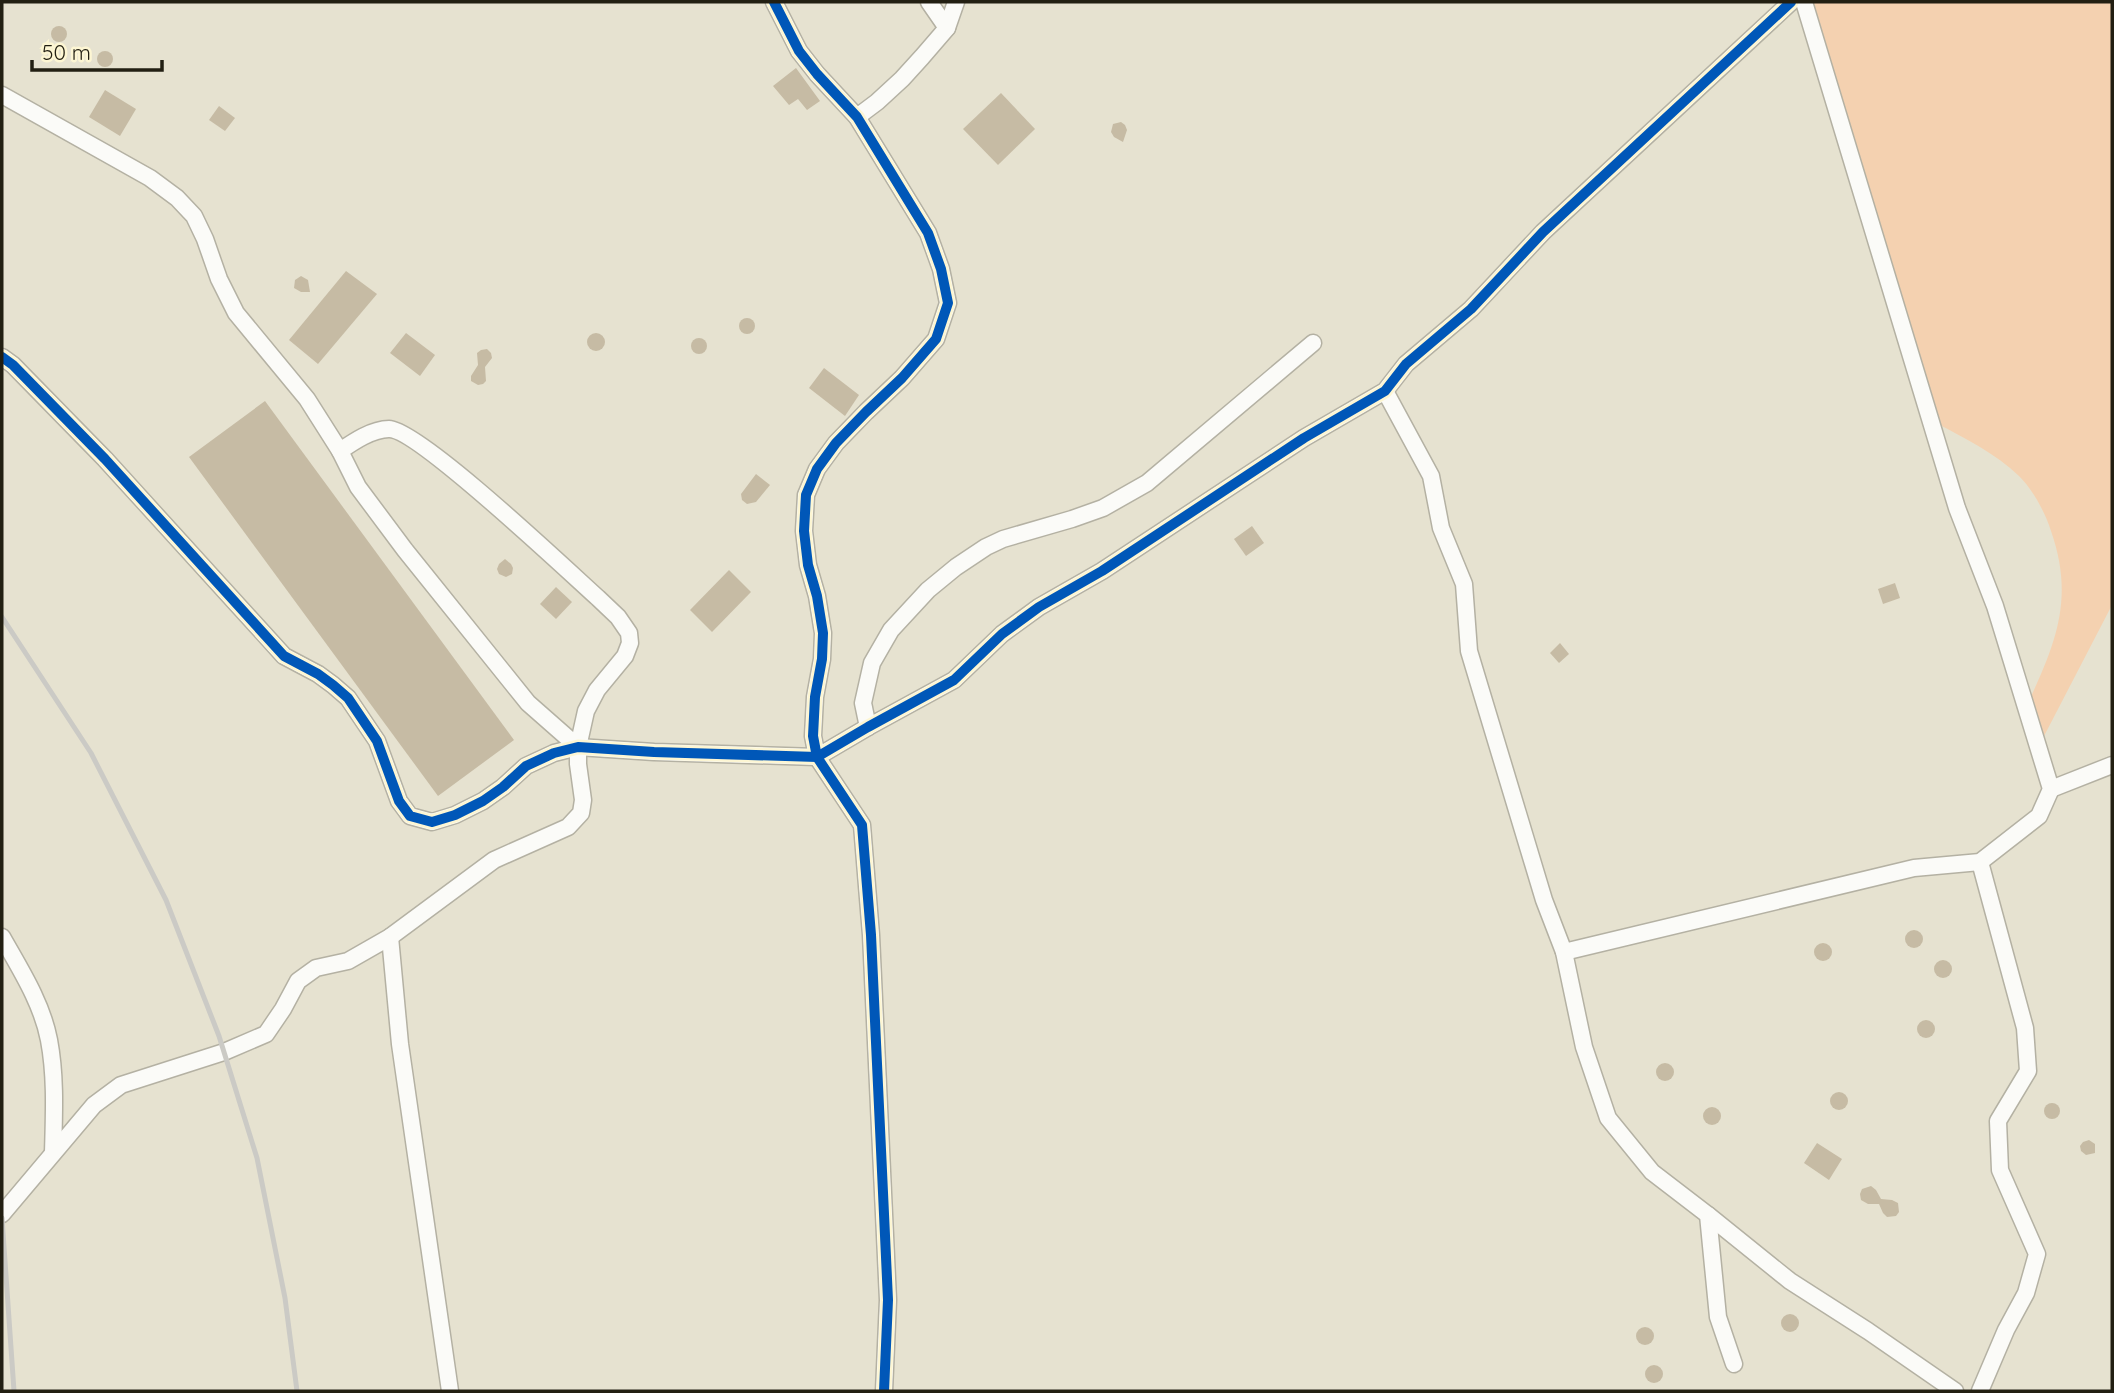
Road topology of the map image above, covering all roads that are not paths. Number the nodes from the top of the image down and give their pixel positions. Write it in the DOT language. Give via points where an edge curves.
graph roads {
  1 [pos="775,2"];
  2 [pos="929,2"];
  3 [pos="956,2"];
  4 [pos="1791,2"];
  5 [pos="1804,2"];
  6 [pos="947,28"];
  7 [pos="2,95"];
  8 [pos="857,117"];
  9 [pos="1312,343"];
  10 [pos="2,357"];
  11 [pos="1385,391"];
  12 [pos="340,451"];
  13 [pos="868,726"];
  14 [pos="578,747"];
  15 [pos="817,757"];
  16 [pos="2112,765"];
  17 [pos="2051,789"];
  18 [pos="1980,862"];
  19 [pos="2,937"];
  20 [pos="390,937"];
  21 [pos="1564,951"];
  22 [pos="53,1153"];
  23 [pos="2,1214"];
  24 [pos="1708,1215"];
  25 [pos="1734,1364"];
  26 [pos="450,1391"];
  27 [pos="884,1391"];
  28 [pos="1955,1391"];
  29 [pos="1980,1391"];
  1 -- 8 [label="street" via="799,51"];
  2 -- 6 [label="street"];
  3 -- 6 [label="street"];
  4 -- 11 [label="street" via="1544,232 1472,309 1406,364"];
  5 -- 17 [label="street" via="1957,508 1995,606"];
  6 -- 8 [label="street" via="902,79"];
  7 -- 12 [label="street" via="150,178 177,198 194,216 236,313 307,399"];
  8 -- 15 [label="street" via="928,233 948,303 936,339 836,443 806,495 808,565 823,633 813,736"];
  9 -- 13 [label="street" via="1147,483 1103,508 986,547 928,590 891,630 872,663 863,703"];
  10 -- 14 [label="street" via="104,459 284,656 318,674 348,698 377,741 399,801 410,816 432,822 455,816 503,787 526,766"];
  11 -- 13 [label="street" via="1038,607 954,680"];
  11 -- 21 [label="street" via="1432,476 1441,528 1464,584 1469,651 1544,900"];
  12 -- 14 [label="street" via="358,487 528,703"];
  12 -- 14 [label="street" via="388,429 401,432 461,477 618,617 630,643 586,711"];
  13 -- 15 [label="street"];
  14 -- 15 [label="street"];
  14 -- 20 [label="street" via="583,800 581,813 568,827 494,860"];
  15 -- 27 [label="street" via="862,825 888,1300"];
  16 -- 17 [label="street"];
  17 -- 18 [label="street" via="2039,816"];
  18 -- 21 [label="street" via="1914,868"];
  18 -- 29 [label="street" via="2025,1028 2028,1071 1998,1121 2000,1170 2036,1254 2026,1293"];
  19 -- 22 [label="street" via="33,993 49,1038 55,1092"];
  20 -- 22 [label="street" via="348,961 316,968 298,981 266,1034 121,1085 94,1105"];
  20 -- 26 [label="street" via="400,1044"];
  21 -- 24 [label="street" via="1584,1047 1608,1118 1652,1172"];
  22 -- 23 [label="street"];
  24 -- 25 [label="street" via="1718,1317"];
  24 -- 28 [label="street" via="1790,1281"];
}
